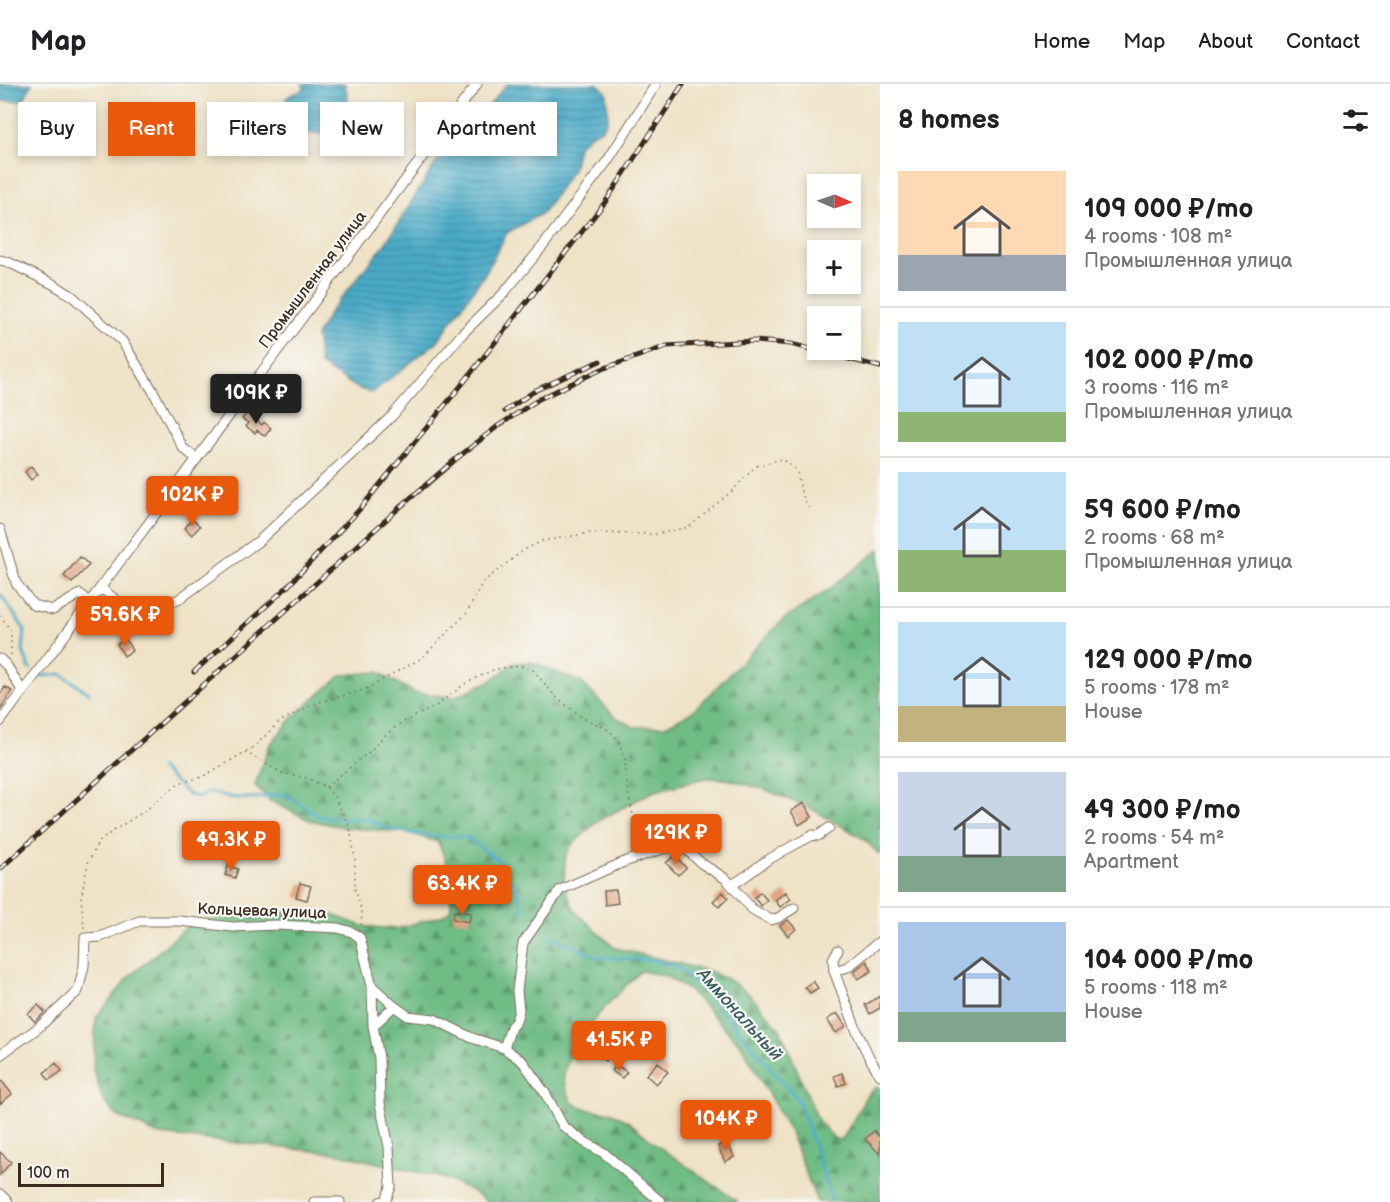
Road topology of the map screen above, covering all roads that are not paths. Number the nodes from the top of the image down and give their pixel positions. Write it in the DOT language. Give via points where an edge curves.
graph roads {
  1 [pos="477,84"];
  2 [pos="656,84"];
  3 [pos="0,260"];
  4 [pos="197,459"];
  5 [pos="0,530"];
  6 [pos="101,588"];
  7 [pos="90,602"];
  8 [pos="3,663"];
  9 [pos="23,692"];
  10 [pos="0,722"];
  11 [pos="829,828"];
  12 [pos="731,885"];
  13 [pos="794,908"];
  14 [pos="880,940"];
  15 [pos="838,950"];
  16 [pos="834,971"];
  17 [pos="372,986"];
  18 [pos="394,1006"];
  19 [pos="373,1026"];
  20 [pos="504,1048"];
  21 [pos="0,1055"];
  22 [pos="880,1075"];
  23 [pos="0,1194"];
  24 [pos="8,1202"];
  25 [pos="314,1202"];
  26 [pos="340,1202"];
  27 [pos="380,1202"];
  28 [pos="661,1202"];
  1 -- 4 [label="street, Промышленная улица"];
  2 -- 6 [label="street" via="608,160 503,294 462,334 392,416 260,540 177,600 144,606 121,604"];
  3 -- 4 [label="street" via="72,296 122,341 183,448"];
  4 -- 6 [label="street, Промышленная улица"];
  5 -- 7 [label="street" via="16,583 33,605 53,610 80,594"];
  6 -- 7 [label="street, Промышленная улица"];
  7 -- 9 [label="street, Промышленная улица"];
  8 -- 9 [label="street"];
  9 -- 10 [label="street, Промышленная улица"];
  11 -- 12 [label="street" via="768,860"];
  12 -- 13 [label="street" via="752,909 771,920"];
  12 -- 20 [label="street" via="688,851 665,848 560,890 524,943 519,1010"];
  14 -- 16 [label="street" via="848,967"];
  15 -- 16 [label="street"];
  16 -- 22 [label="street" via="868,1057"];
  17 -- 18 [label="street"];
  17 -- 19 [label="street"];
  17 -- 21 [label="street, Кольцевая улица" via="360,938 338,928 139,921 100,937 85,938 78,991 38,1029"];
  18 -- 19 [label="street"];
  18 -- 20 [label="street" via="408,1016 434,1019 472,1038"];
  19 -- 27 [label="street" via="391,1187 386,1200"];
  20 -- 28 [label="street" via="523,1062 563,1126 604,1153"];
  23 -- 24 [label="street"];
  25 -- 26 [label="street"];
}
